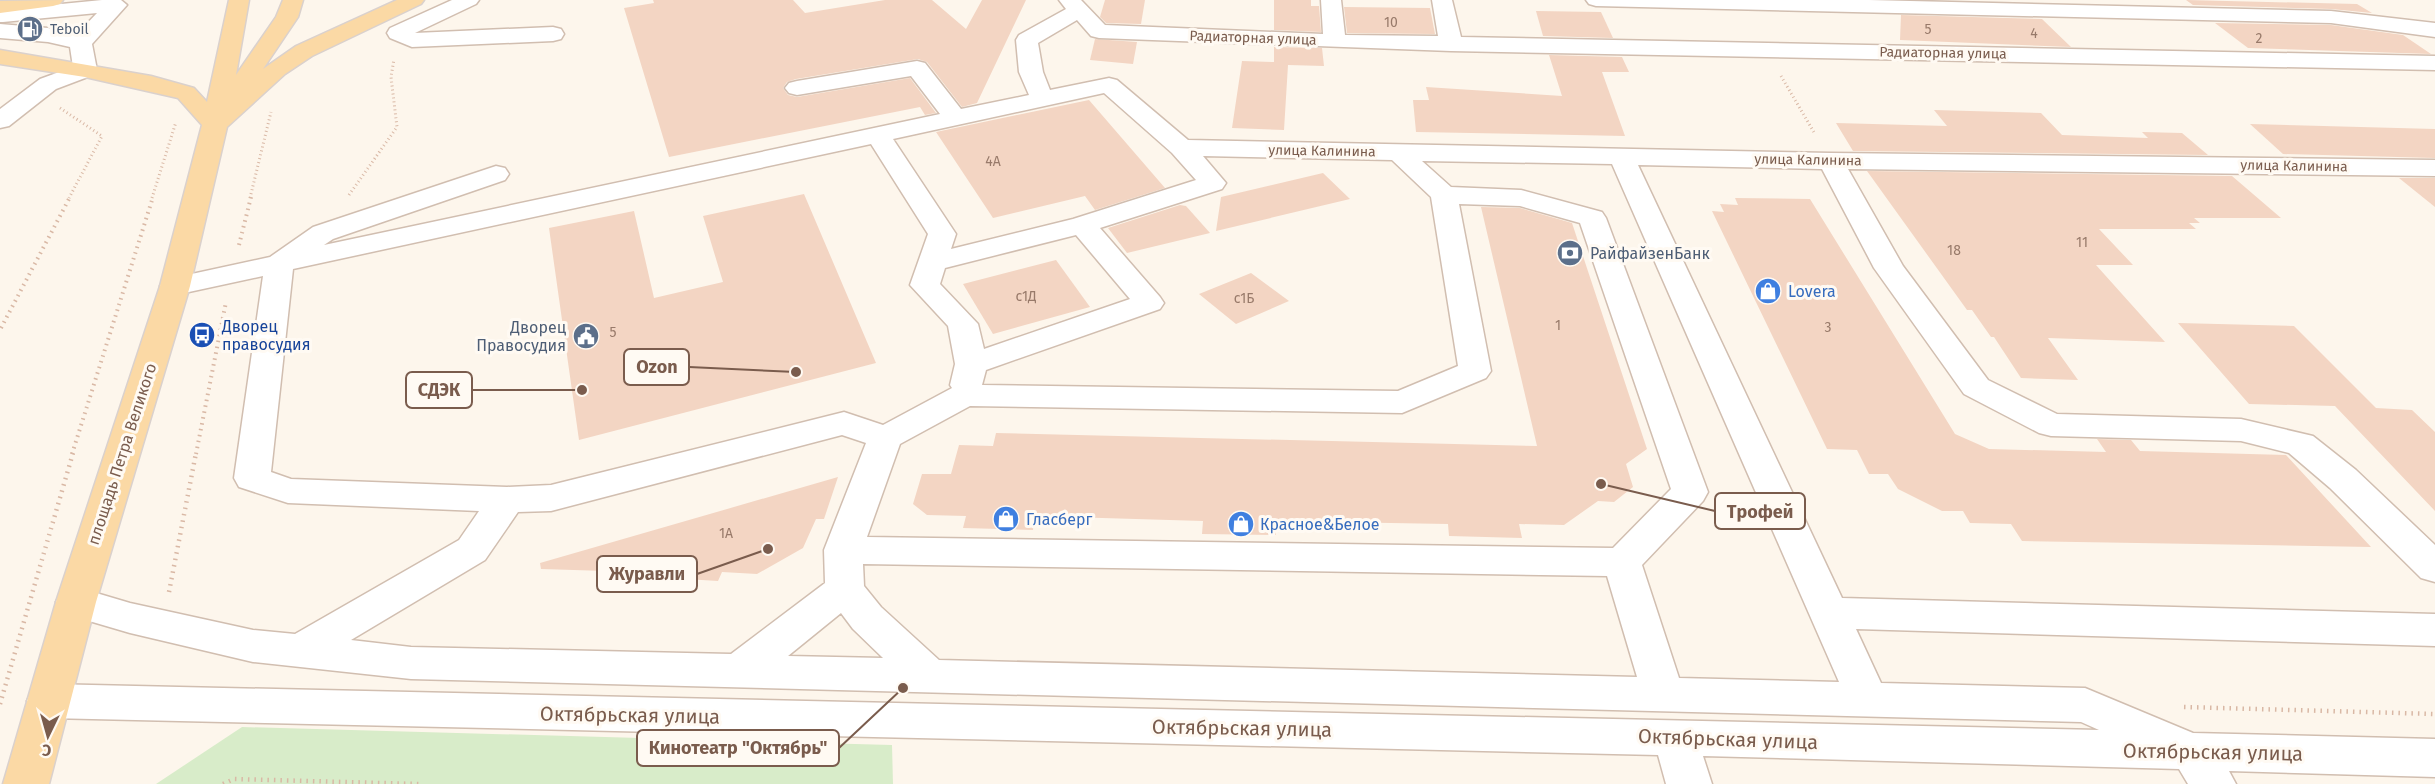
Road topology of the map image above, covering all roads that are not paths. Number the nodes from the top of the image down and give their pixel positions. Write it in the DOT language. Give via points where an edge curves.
graph roads {
  1 [pos="53,0"];
  2 [pos="239,0"];
  3 [pos="293,0"];
  4 [pos="414,0"];
  5 [pos="469,0"];
  6 [pos="1331,0"];
  7 [pos="1442,0"];
  8 [pos="1596,0"];
  9 [pos="1667,1"];
  10 [pos="1758,1"];
  11 [pos="1074,5"];
  12 [pos="0,7"];
  13 [pos="0,16"];
  14 [pos="0,30"];
  15 [pos="2435,30"];
  16 [pos="554,34"];
  17 [pos="1334,41"];
  18 [pos="81,43"];
  19 [pos="1451,44"];
  20 [pos="0,57"];
  21 [pos="2435,63"];
  22 [pos="85,70"];
  23 [pos="797,88"];
  24 [pos="1042,99"];
  25 [pos="955,118"];
  26 [pos="0,121"];
  27 [pos="215,124"];
  28 [pos="877,134"];
  29 [pos="1181,148"];
  30 [pos="1398,152"];
  31 [pos="1621,155"];
  32 [pos="1831,161"];
  33 [pos="2435,168"];
  34 [pos="496,174"];
  35 [pos="1444,195"];
  36 [pos="1082,225"];
  37 [pos="933,262"];
  38 [pos="279,264"];
  39 [pos="175,286"];
  40 [pos="971,364"];
  41 [pos="964,395"];
  42 [pos="885,438"];
  43 [pos="507,500"];
  44 [pos="1622,562"];
  45 [pos="2435,568"];
  46 [pos="844,569"];
  47 [pos="75,602"];
  48 [pos="1829,613"];
  49 [pos="2435,630"];
  50 [pos="300,651"];
  51 [pos="411,663"];
  52 [pos="739,671"];
  53 [pos="928,676"];
  54 [pos="1663,694"];
  55 [pos="1868,700"];
  56 [pos="48,702"];
  57 [pos="389,710"];
  58 [pos="1675,737"];
  59 [pos="2435,758"];
  60 [pos="2203,768"];
  61 [pos="26,784"];
  62 [pos="1689,784"];
  1 -- 12 [label="main road"];
  2 -- 27 [label="main road, площадь Петра Великого"];
  3 -- 27 [label="main road, площадь Петра Великого" via="287,17"];
  4 -- 27 [label="main road" via="304,51 277,69"];
  5 -- 16 [label="street" via="398,33 412,40"];
  6 -- 17 [label="street"];
  7 -- 19 [label="street"];
  8 -- 9 [label="street"];
  9 -- 10 [label="street"];
  10 -- 15 [label="street" via="2331,17"];
  11 -- 17 [label="street, Радиаторная улица" via="1099,31"];
  11 -- 24 [label="street" via="1027,40 1031,72"];
  13 -- 18 [label="street" via="116,5"];
  14 -- 18 [label="street"];
  17 -- 19 [label="street, Радиаторная улица"];
  18 -- 22 [label="street"];
  19 -- 21 [label="street, Радиаторная улица"];
  20 -- 22 [label="main road"];
  22 -- 26 [label="street" via="48,84"];
  22 -- 27 [label="main road" via="186,93"];
  23 -- 25 [label="street" via="918,68"];
  24 -- 25 [label="street"];
  24 -- 29 [label="street" via="1109,85"];
  25 -- 28 [label="street"];
  27 -- 39 [label="main road, площадь Петра Великого"];
  28 -- 37 [label="street" via="942,234"];
  28 -- 38 [label="street"];
  29 -- 30 [label="street, улица Калинина"];
  29 -- 36 [label="street" via="1213,183"];
  30 -- 31 [label="street, улица Калинина"];
  30 -- 35 [label="street"];
  31 -- 32 [label="street, улица Калинина"];
  31 -- 48 [label="street"];
  32 -- 33 [label="street, улица Калинина"];
  32 -- 45 [label="street" via="1889,268 1976,387 2051,425 2241,429 2301,444 2343,478"];
  34 -- 38 [label="street" via="323,232"];
  35 -- 41 [label="street" via="1475,370 1402,402"];
  35 -- 44 [label="street" via="1521,198 1592,218 1690,492"];
  36 -- 37 [label="street"];
  36 -- 40 [label="street" via="1149,303"];
  37 -- 40 [label="street" via="925,285 963,324"];
  38 -- 39 [label="street"];
  38 -- 43 [label="street" via="252,478 288,491"];
  39 -- 47 [label="main road, площадь Петра Великого"];
  40 -- 41 [label="street"];
  41 -- 42 [label="street"];
  42 -- 43 [label="street" via="844,423 551,498"];
  42 -- 46 [label="street"];
  43 -- 50 [label="street" via="472,550"];
  44 -- 46 [label="street"];
  44 -- 54 [label="street"];
  46 -- 52 [label="street"];
  46 -- 53 [label="street" via="867,618"];
  47 -- 50 [label="street" via="253,646"];
  47 -- 56 [label="main road, площадь Петра Великого"];
  48 -- 49 [label="street"];
  48 -- 55 [label="street"];
  50 -- 51 [label="street"];
  51 -- 52 [label="street"];
  51 -- 57 [label="street"];
  52 -- 53 [label="street"];
  53 -- 54 [label="street"];
  54 -- 55 [label="street"];
  55 -- 60 [label="street" via="2085,705"];
  56 -- 57 [label="street, Октябрьская улица"];
  56 -- 61 [label="main road, площадь Петра Великого"];
  57 -- 58 [label="street, Октябрьская улица"];
  58 -- 60 [label="street, Октябрьская улица"];
  58 -- 62 [label="street"];
  59 -- 60 [label="street, Октябрьская улица"];
}
